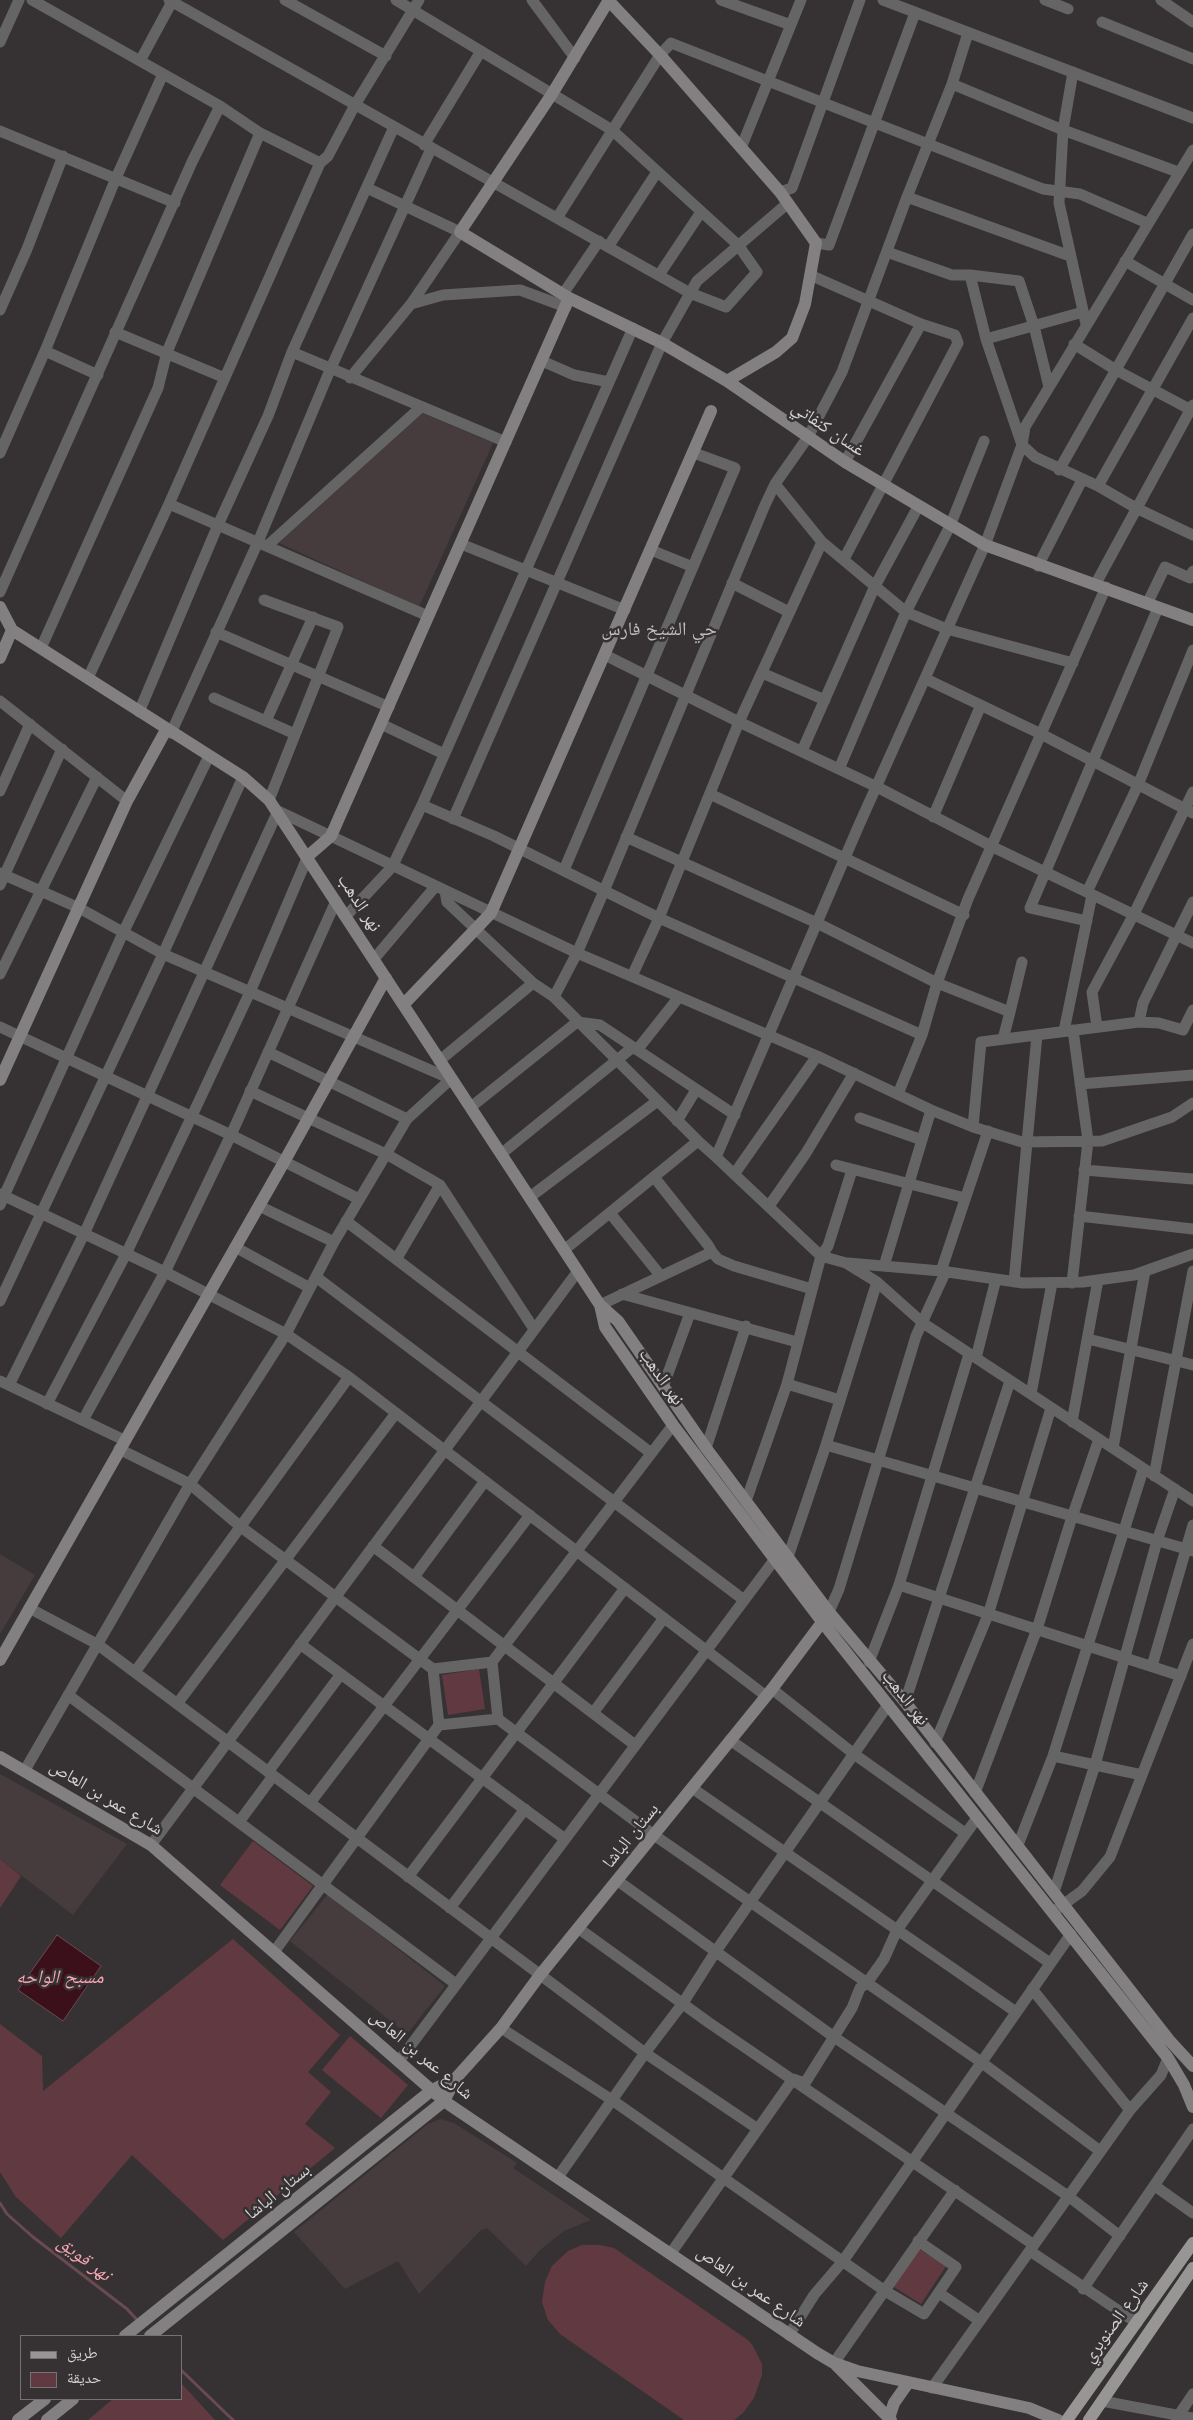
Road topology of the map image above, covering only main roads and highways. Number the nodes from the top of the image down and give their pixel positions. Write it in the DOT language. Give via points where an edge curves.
graph roads {
  1 [pos="1193,2243"];
  2 [pos="1193,2268"];
  3 [pos="1067,2420"];
  4 [pos="1088,2420"];
  1 -- 3 [label="main road, شارع الصنوبري"];
  2 -- 4 [label="main road, شارع الصنوبري"];
}
